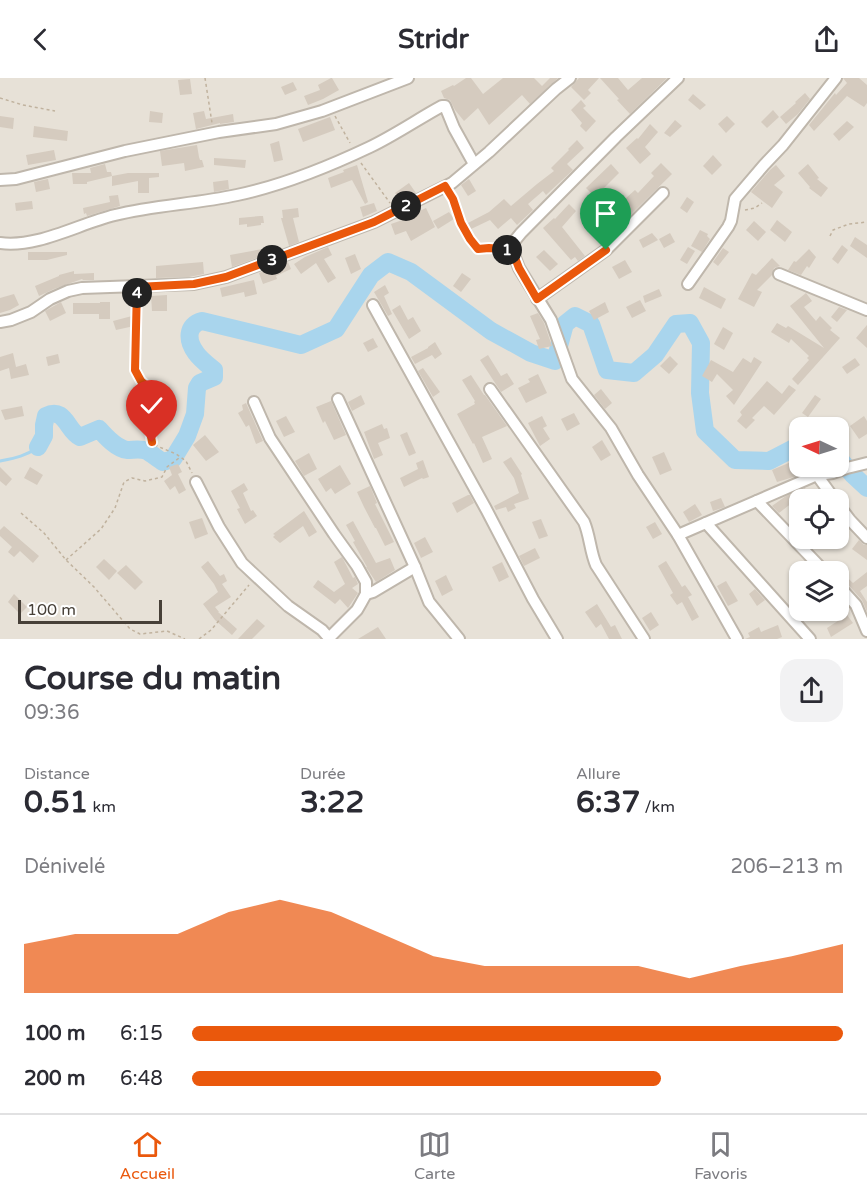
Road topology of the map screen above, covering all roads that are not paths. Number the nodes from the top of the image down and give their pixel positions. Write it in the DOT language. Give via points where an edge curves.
graph roads {
  1 [pos="408,78"];
  2 [pos="570,78"];
  3 [pos="678,78"];
  4 [pos="836,78"];
  5 [pos="474,164"];
  6 [pos="0,180"];
  7 [pos="663,194"];
  8 [pos="0,243"];
  9 [pos="779,274"];
  10 [pos="688,284"];
  11 [pos="537,299"];
  12 [pos="373,305"];
  13 [pos="867,310"];
  14 [pos="0,322"];
  15 [pos="490,389"];
  16 [pos="338,399"];
  17 [pos="254,402"];
  18 [pos="867,463"];
  19 [pos="849,468"];
  20 [pos="812,477"];
  21 [pos="196,482"];
  22 [pos="757,501"];
  23 [pos="849,519"];
  24 [pos="706,523"];
  25 [pos="678,535"];
  26 [pos="867,537"];
  27 [pos="814,561"];
  28 [pos="415,567"];
  29 [pos="366,594"];
  30 [pos="849,597"];
  31 [pos="867,631"];
  32 [pos="329,638"];
  33 [pos="459,639"];
  34 [pos="557,639"];
  35 [pos="644,639"];
  36 [pos="736,639"];
  37 [pos="810,639"];
  1 -- 6 [label="street" via="276,124 213,133"];
  2 -- 5 [label="street"];
  3 -- 11 [label="street" via="512,244 519,268"];
  4 -- 10 [label="street" via="735,199 728,227"];
  5 -- 8 [label="street" via="445,106 441,106 371,147 275,184 238,195 115,214 28,242"];
  5 -- 14 [label="street" via="452,183 374,222 226,277 194,284 82,288"];
  7 -- 11 [label="street" via="606,250"];
  9 -- 13 [label="street"];
  11 -- 25 [label="street" via="554,328 572,379 611,428"];
  12 -- 34 [label="street"];
  15 -- 35 [label="street" via="584,522 596,565"];
  16 -- 28 [label="street"];
  17 -- 29 [label="street" via="270,438 366,582"];
  18 -- 19 [label="street"];
  20 -- 22 [label="street"];
  21 -- 32 [label="street" via="242,562"];
  22 -- 24 [label="street"];
  22 -- 27 [label="street"];
  23 -- 26 [label="street"];
  24 -- 25 [label="street"];
  24 -- 37 [label="street"];
  25 -- 36 [label="street"];
  28 -- 29 [label="street"];
  28 -- 33 [label="street" via="432,607"];
  29 -- 32 [label="street" via="357,610"];
  30 -- 31 [label="street"];
}
